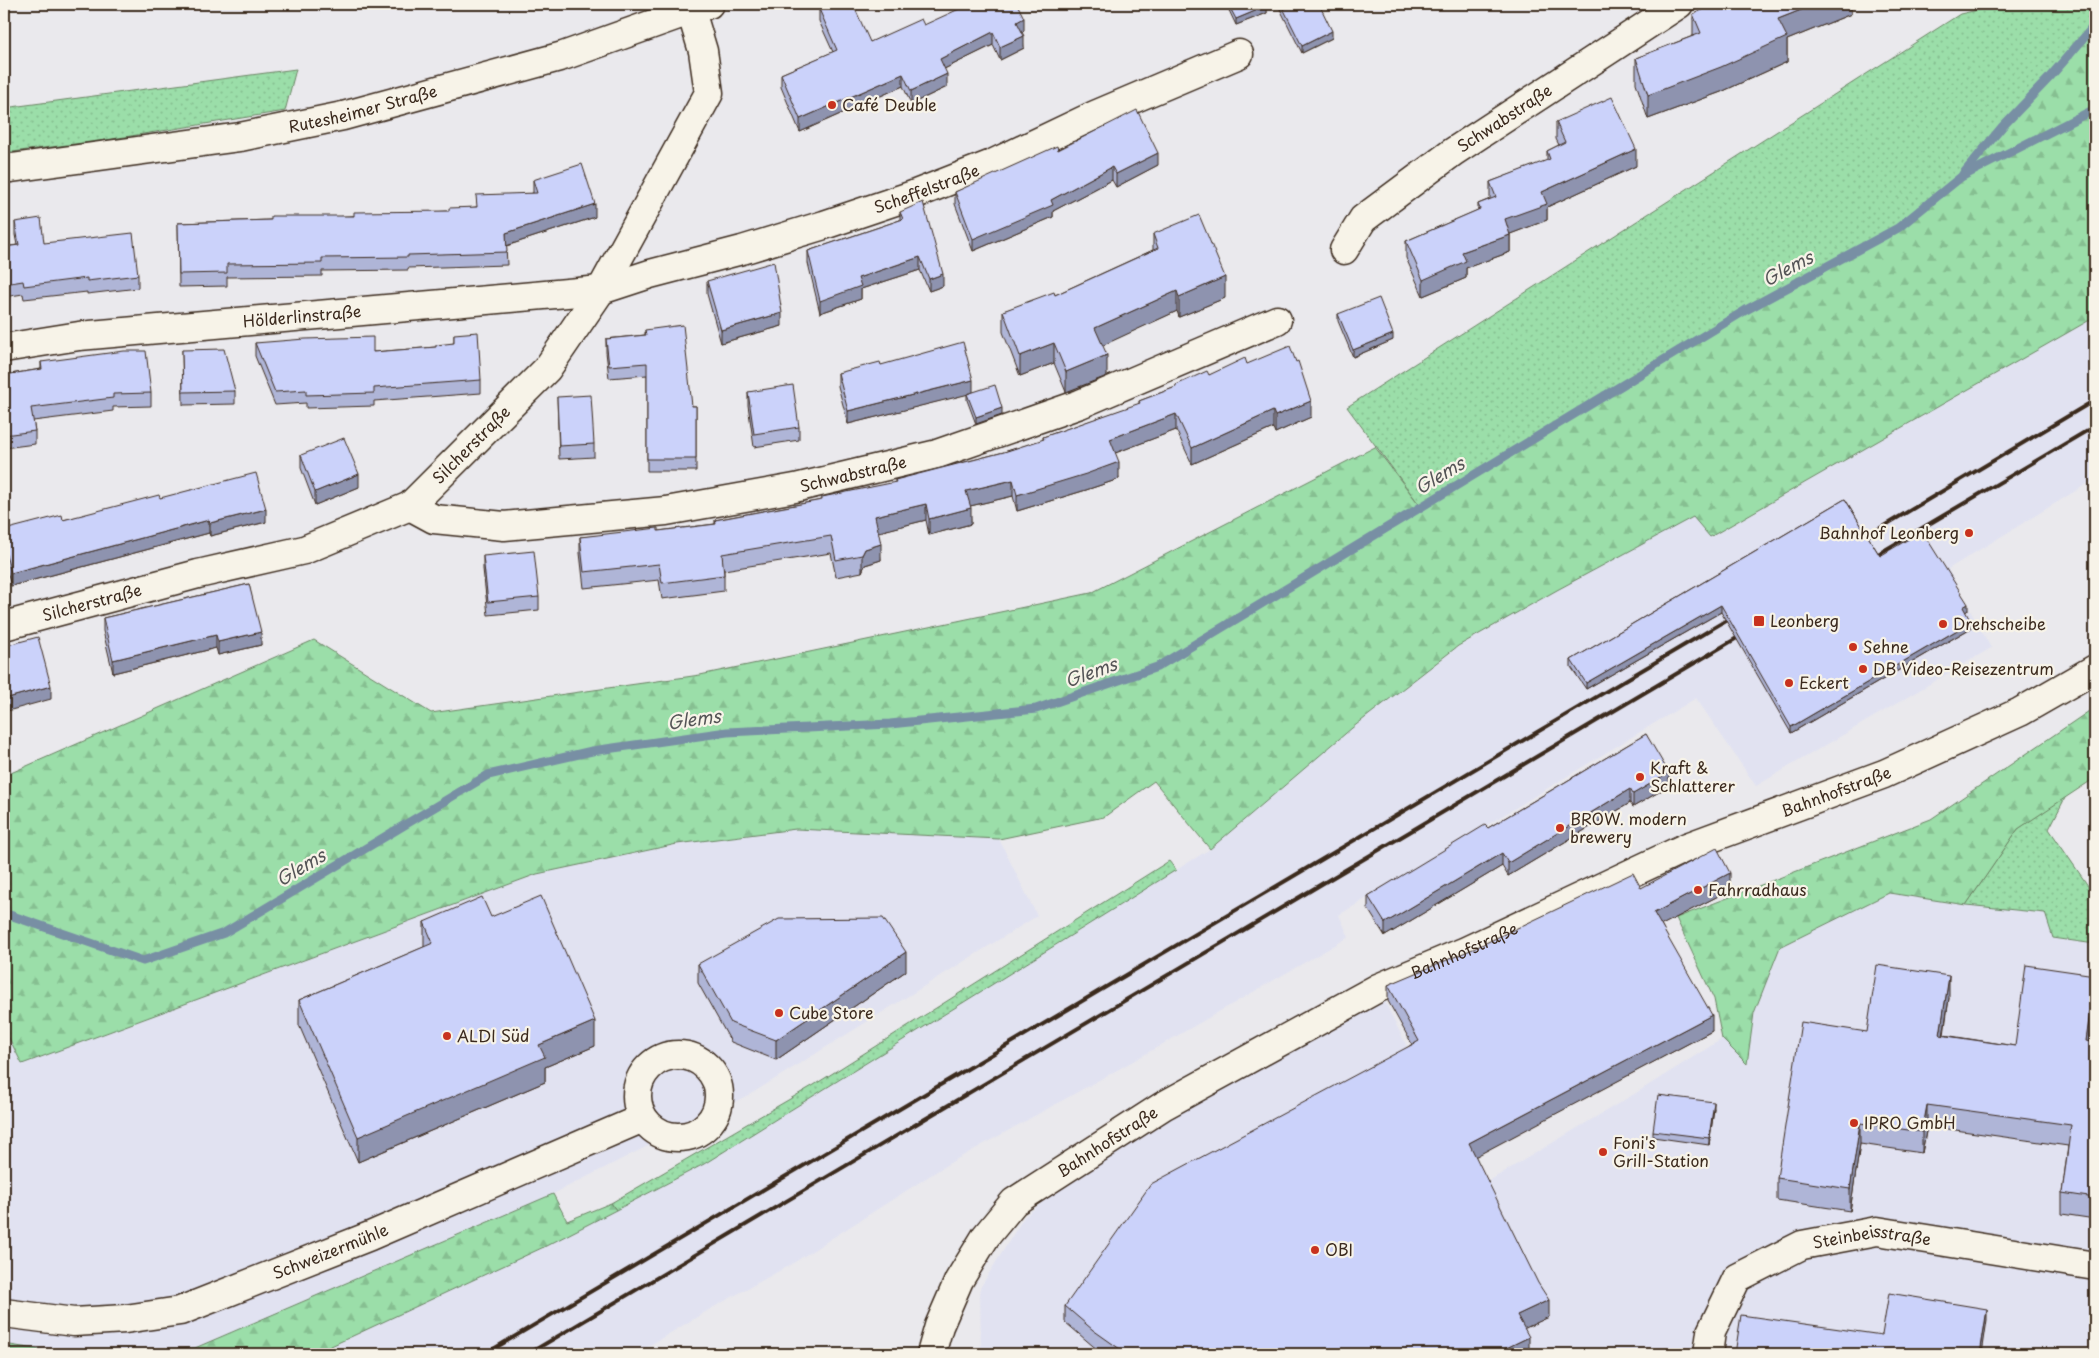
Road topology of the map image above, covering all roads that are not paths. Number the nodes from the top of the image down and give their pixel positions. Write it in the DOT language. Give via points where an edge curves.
graph roads {
  1 [pos="1679,4"];
  2 [pos="700,7"];
  3 [pos="1239,54"];
  4 [pos="4,169"];
  5 [pos="1344,250"];
  6 [pos="601,290"];
  7 [pos="1278,320"];
  8 [pos="4,348"];
  9 [pos="410,506"];
  10 [pos="4,626"];
  11 [pos="2095,669"];
  12 [pos="643,1118"];
  13 [pos="2095,1266"];
  14 [pos="4,1313"];
  15 [pos="930,1354"];
  16 [pos="1708,1354"];
  1 -- 5 [label="street, Schwabstraße" via="1453,152 1363,219"];
  2 -- 4 [label="street, Rutesheimer Straße" via="563,56 343,116 240,137"];
  2 -- 6 [label="street, Silcherstraße" via="702,52 709,93"];
  3 -- 6 [label="street, Scheffelstraße" via="1095,115 992,164 913,195 742,250"];
  6 -- 8 [label="street, Hölderlinstraße" via="80,336"];
  6 -- 9 [label="street, Silcherstraße" via="547,369"];
  7 -- 9 [label="street, Schwabstraße" via="1080,404 937,454 795,488 666,511 504,526 434,518"];
  9 -- 10 [label="street, Silcherstraße" via="304,550 198,574"];
  11 -- 15 [label="street, Bahnhofstraße" via="2020,712 1884,774 1680,850 1466,951 1378,988 1163,1106 1014,1202 986,1236 959,1280"];
  12 -- 14 [label="street, Schweizermühle" via="370,1236 180,1311 74,1322"];
  13 -- 16 [label="street, Steinbeisstraße" via="1877,1231 1802,1245 1737,1278 1711,1332"];
}
